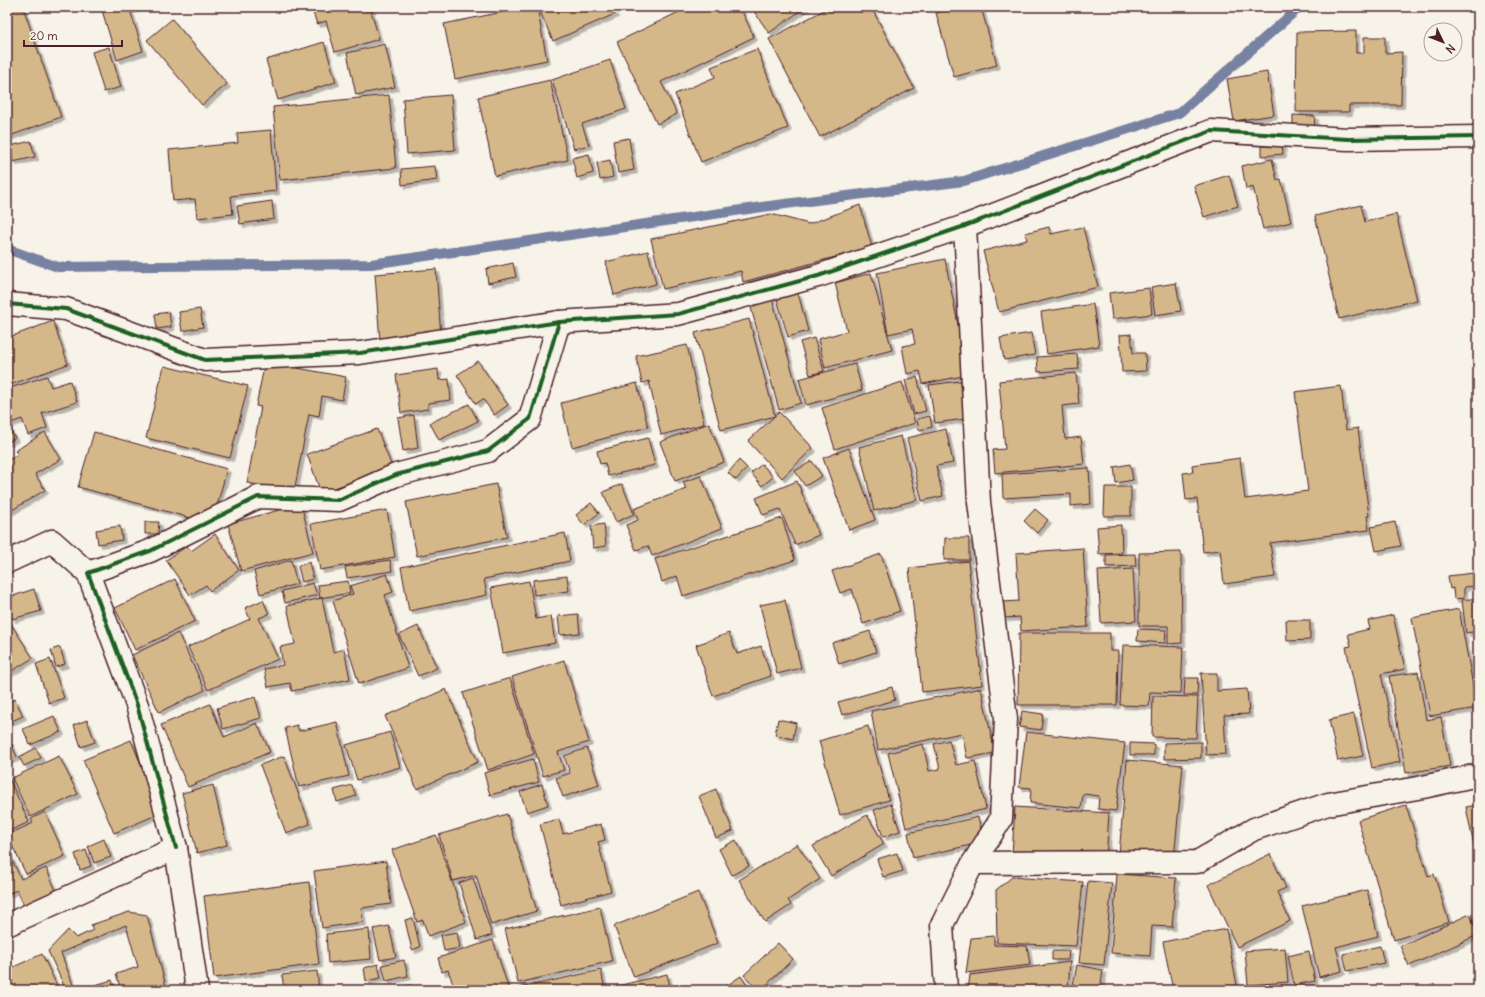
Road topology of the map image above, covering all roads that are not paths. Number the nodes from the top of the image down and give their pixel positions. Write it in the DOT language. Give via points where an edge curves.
graph roads {
  1 [pos="1478,137"];
  2 [pos="965,226"];
  3 [pos="7,304"];
  4 [pos="559,322"];
  5 [pos="7,562"];
  6 [pos="88,573"];
  7 [pos="1478,775"];
  8 [pos="176,848"];
  9 [pos="973,863"];
  10 [pos="7,925"];
  11 [pos="196,990"];
  12 [pos="946,990"];
  1 -- 2 [label="street" via="1348,139 1211,131"];
  2 -- 4 [label="street" via="818,276 678,314"];
  2 -- 9 [label="street" via="979,502 1006,719 1001,819"];
  3 -- 4 [label="street" via="66,309 205,360 360,353"];
  4 -- 6 [label="street" via="530,419 488,451 396,475 339,500 258,497 150,551"];
  5 -- 6 [label="street" via="52,541"];
  6 -- 8 [label="street" via="138,705"];
  7 -- 9 [label="street" via="1328,804 1254,828 1197,862"];
  8 -- 10 [label="street"];
  8 -- 11 [label="street"];
  9 -- 12 [label="street" via="942,925"];
}
